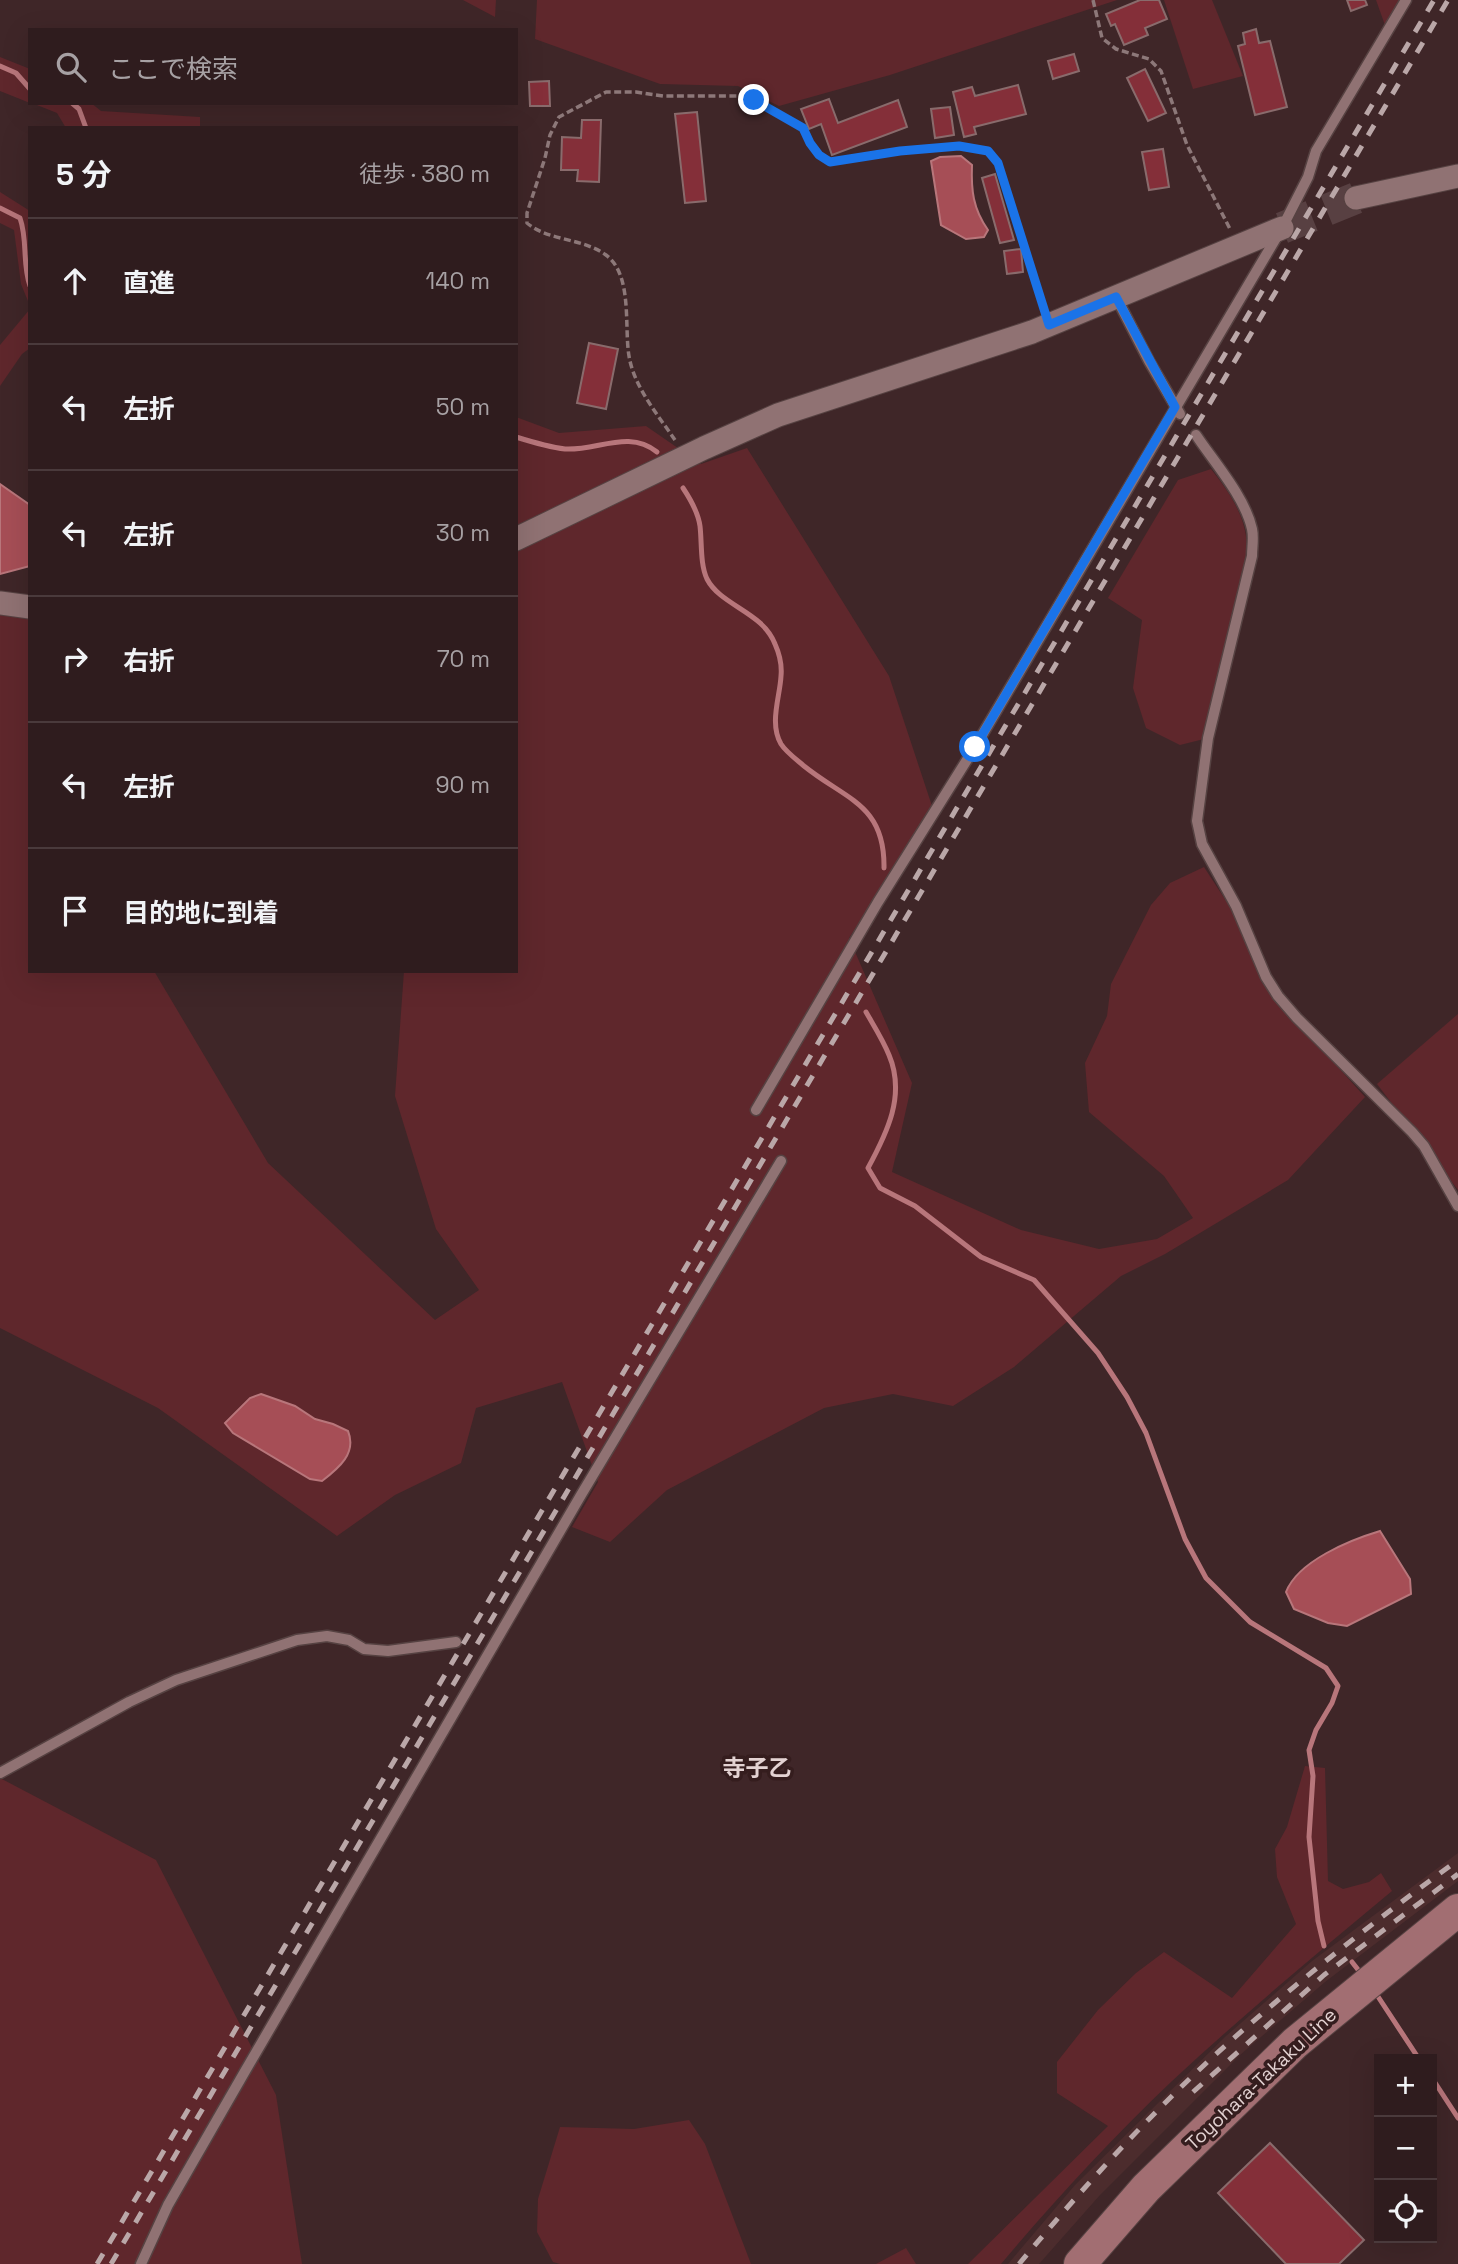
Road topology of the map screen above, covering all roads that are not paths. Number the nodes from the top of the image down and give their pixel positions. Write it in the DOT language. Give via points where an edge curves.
graph roads {
  1 [pos="1406,0"];
  2 [pos="1458,176"];
  3 [pos="1356,198"];
  4 [pos="1282,228"];
  5 [pos="1116,297"];
  6 [pos="1178,410"];
  7 [pos="1196,435"];
  8 [pos="518,538"];
  9 [pos="0,603"];
  10 [pos="28,607"];
  11 [pos="757,1110"];
  12 [pos="781,1161"];
  13 [pos="1458,1206"];
  14 [pos="484,1639"];
  15 [pos="496,1640"];
  16 [pos="456,1642"];
  17 [pos="0,1773"];
  18 [pos="1458,1910"];
  19 [pos="141,2264"];
  20 [pos="1080,2264"];
  1 -- 4 [label="lane" via="1317,151"];
  2 -- 3 [label="street"];
  4 -- 5 [label="street"];
  4 -- 6 [label="lane"];
  5 -- 6 [label="lane"];
  5 -- 8 [label="street" via="1049,325 778,415"];
  6 -- 11 [label="lane" via="878,902"];
  7 -- 13 [label="lane" via="1227,479 1253,533 1252,556 1208,738 1197,821 1202,844 1278,996 1412,1132"];
  9 -- 10 [label="street"];
  12 -- 15 [label="lane"];
  14 -- 15 [label="lane"];
  15 -- 19 [label="lane" via="175,2193"];
  16 -- 17 [label="lane" via="388,1651 327,1636 297,1640 176,1680"];
  18 -- 20 [label="main road, Toyohara-Takaku Line" via="1295,2043 1146,2188"];
}
